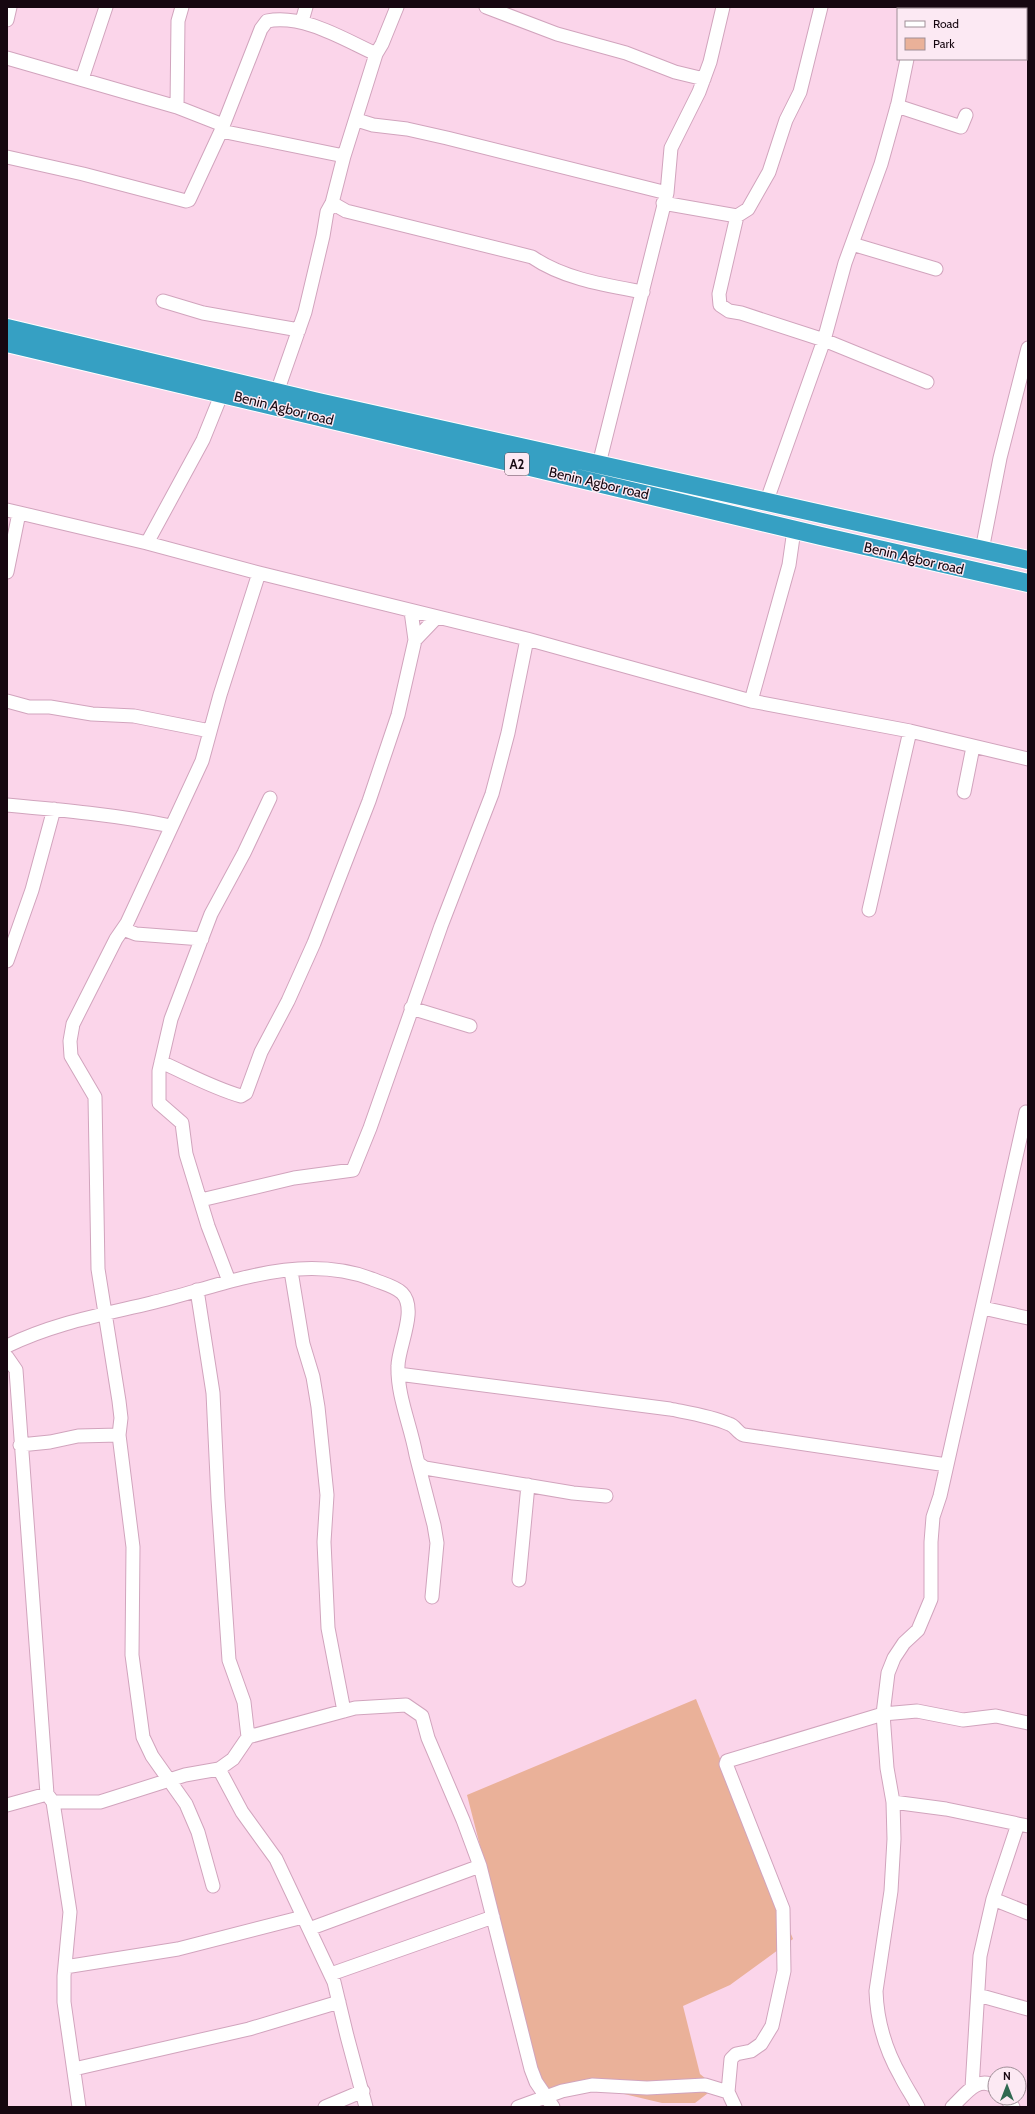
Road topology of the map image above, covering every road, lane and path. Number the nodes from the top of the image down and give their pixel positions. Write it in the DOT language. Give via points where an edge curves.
graph roads {
  1 [pos="10,7"];
  2 [pos="106,7"];
  3 [pos="182,7"];
  4 [pos="306,7"];
  5 [pos="397,7"];
  6 [pos="486,7"];
  7 [pos="723,7"];
  8 [pos="821,7"];
  9 [pos="7,20"];
  10 [pos="302,21"];
  11 [pos="376,54"];
  12 [pos="7,58"];
  13 [pos="907,60"];
  14 [pos="82,79"];
  15 [pos="704,79"];
  16 [pos="897,106"];
  17 [pos="177,107"];
  18 [pos="966,115"];
  19 [pos="357,120"];
  20 [pos="222,128"];
  21 [pos="344,156"];
  22 [pos="7,157"];
  23 [pos="665,198"];
  24 [pos="332,203"];
  25 [pos="737,216"];
  26 [pos="852,244"];
  27 [pos="936,269"];
  28 [pos="643,292"];
  29 [pos="163,301"];
  30 [pos="7,328"];
  31 [pos="299,330"];
  32 [pos="824,340"];
  33 [pos="7,343"];
  34 [pos="1028,348"];
  35 [pos="927,382"];
  36 [pos="222,393"];
  37 [pos="276,399"];
  38 [pos="599,464"];
  39 [pos="767,500"];
  40 [pos="13,512"];
  41 [pos="794,530"];
  42 [pos="146,543"];
  43 [pos="982,550"];
  44 [pos="1028,560"];
  45 [pos="7,572"];
  46 [pos="260,573"];
  47 [pos="1028,583"];
  48 [pos="411,611"];
  49 [pos="437,617"];
  50 [pos="527,639"];
  51 [pos="415,640"];
  52 [pos="751,701"];
  53 [pos="7,702"];
  54 [pos="210,731"];
  55 [pos="910,731"];
  56 [pos="973,747"];
  57 [pos="1028,759"];
  58 [pos="964,792"];
  59 [pos="270,798"];
  60 [pos="7,805"];
  61 [pos="54,809"];
  62 [pos="171,826"];
  63 [pos="868,910"];
  64 [pos="123,929"];
  65 [pos="202,939"];
  66 [pos="7,961"];
  67 [pos="411,1008"];
  68 [pos="470,1026"];
  69 [pos="161,1062"];
  70 [pos="1027,1110"];
  71 [pos="201,1200"];
  72 [pos="291,1271"];
  73 [pos="229,1281"];
  74 [pos="197,1290"];
  75 [pos="983,1308"];
  76 [pos="106,1313"];
  77 [pos="1028,1318"];
  78 [pos="7,1346"];
  79 [pos="7,1356"];
  80 [pos="398,1374"];
  81 [pos="119,1435"];
  82 [pos="20,1445"];
  83 [pos="418,1462"];
  84 [pos="947,1465"];
  85 [pos="528,1485"];
  86 [pos="606,1496"];
  87 [pos="519,1580"];
  88 [pos="432,1597"];
  89 [pos="344,1711"];
  90 [pos="883,1714"];
  91 [pos="1028,1723"];
  92 [pos="248,1737"];
  93 [pos="219,1769"];
  94 [pos="168,1780"];
  95 [pos="50,1798"];
  96 [pos="893,1802"];
  97 [pos="7,1804"];
  98 [pos="1023,1825"];
  99 [pos="480,1866"];
  100 [pos="213,1886"];
  101 [pos="993,1899"];
  102 [pos="1028,1913"];
  103 [pos="303,1917"];
  104 [pos="493,1917"];
  105 [pos="309,1929"];
  106 [pos="65,1967"];
  107 [pos="330,1974"];
  108 [pos="978,1995"];
  109 [pos="339,2002"];
  110 [pos="1028,2009"];
  111 [pos="74,2068"];
  112 [pos="987,2083"];
  113 [pos="972,2088"];
  114 [pos="362,2091"];
  115 [pos="728,2092"];
  116 [pos="550,2102"];
  117 [pos="79,2107"];
  118 [pos="325,2107"];
  119 [pos="366,2107"];
  120 [pos="518,2107"];
  121 [pos="735,2107"];
  122 [pos="918,2107"];
  123 [pos="952,2107"];
  1 -- 9 [label="street"];
  2 -- 14 [label="street"];
  3 -- 17 [label="street" via="178,21"];
  4 -- 10 [label="street"];
  5 -- 11 [label="street"];
  6 -- 15 [label="street" via="558,34"];
  7 -- 15 [label="street"];
  8 -- 25 [label="street" via="800,92 786,120 770,172 748,209"];
  10 -- 11 [label="street"];
  10 -- 20 [label="street" via="287,18 264,24"];
  11 -- 19 [label="street"];
  12 -- 14 [label="street"];
  13 -- 16 [label="street"];
  14 -- 17 [label="street"];
  15 -- 23 [label="street" via="671,148"];
  16 -- 18 [label="street" via="961,128"];
  16 -- 26 [label="street" via="881,164"];
  17 -- 20 [label="street"];
  19 -- 21 [label="street"];
  19 -- 23 [label="street" via="447,138"];
  20 -- 21 [label="street"];
  20 -- 22 [label="street" via="193,194 186,201"];
  21 -- 24 [label="street"];
  23 -- 25 [label="street"];
  23 -- 28 [label="street"];
  24 -- 28 [label="street" via="346,211 532,257 556,271"];
  24 -- 31 [label="street" via="327,212 322,244"];
  25 -- 32 [label="street" via="719,294 720,305 730,311"];
  26 -- 27 [label="street"];
  26 -- 32 [label="street"];
  28 -- 38 [label="street"];
  29 -- 31 [label="street" via="203,313"];
  30 -- 37 [label="highway, Benin Agbor road / A2"];
  31 -- 37 [label="street"];
  32 -- 35 [label="street"];
  32 -- 39 [label="street"];
  33 -- 36 [label="highway, Benin Agbor road / A2"];
  34 -- 43 [label="street" via="1000,458"];
  36 -- 37 [label="highway, Benin Agbor road / A2"];
  36 -- 42 [label="street" via="203,440"];
  37 -- 38 [label="highway, Benin Agbor road / A2"];
  37 -- 41 [label="highway, Benin Agbor road / A2"];
  38 -- 39 [label="highway, Benin Agbor road / A2"];
  39 -- 43 [label="highway, Benin Agbor road / A2" via="816,514"];
  40 -- 42 [label="street"];
  40 -- 45 [label="street"];
  41 -- 47 [label="highway, Benin Agbor road / A2"];
  41 -- 52 [label="street" via="789,565"];
  42 -- 46 [label="street"];
  43 -- 44 [label="highway, Benin Agbor road / A2"];
  46 -- 48 [label="street"];
  46 -- 54 [label="street"];
  48 -- 49 [label="street"];
  48 -- 51 [label="street"];
  49 -- 50 [label="street"];
  49 -- 51 [label="street"];
  50 -- 52 [label="street"];
  50 -- 67 [label="street" via="508,733 492,794"];
  51 -- 69 [label="street" via="398,715 369,801 314,943 288,1001 260,1052 246,1093 241,1096 208,1085"];
  52 -- 55 [label="street"];
  53 -- 54 [label="street" via="92,714 134,716"];
  54 -- 62 [label="street" via="202,761"];
  55 -- 56 [label="street"];
  55 -- 63 [label="street"];
  56 -- 57 [label="street"];
  56 -- 58 [label="street"];
  59 -- 65 [label="street" via="211,914"];
  60 -- 61 [label="street"];
  61 -- 62 [label="street"];
  61 -- 66 [label="street" via="32,890"];
  62 -- 64 [label="street"];
  64 -- 65 [label="street" via="136,934"];
  64 -- 76 [label="street" via="73,1024 70,1041 71,1056 95,1097 98,1269"];
  65 -- 69 [label="street" via="171,1019"];
  67 -- 68 [label="street"];
  67 -- 71 [label="street" via="354,1170 294,1178"];
  69 -- 71 [label="street" via="158,1103 182,1123 186,1154"];
  70 -- 75 [label="street"];
  71 -- 73 [label="street"];
  72 -- 73 [label="street" via="256,1274"];
  72 -- 80 [label="street" via="321,1268 343,1270 385,1284 402,1294 408,1305"];
  72 -- 89 [label="street" via="303,1344 313,1377 318,1408 327,1495 324,1542 328,1628"];
  73 -- 74 [label="street"];
  74 -- 76 [label="street"];
  74 -- 92 [label="street" via="213,1392 229,1660 244,1702"];
  75 -- 77 [label="street"];
  75 -- 84 [label="street"];
  76 -- 78 [label="street" via="54,1326"];
  76 -- 81 [label="street" via="121,1418"];
  79 -- 82 [label="street" via="16,1370"];
  80 -- 83 [label="street"];
  80 -- 84 [label="street" via="670,1409 713,1418 732,1425 738,1433 744,1435"];
  81 -- 82 [label="street" via="78,1436"];
  81 -- 94 [label="street" via="133,1547 132,1655 140,1724 148,1749"];
  82 -- 95 [label="street"];
  83 -- 85 [label="street" via="430,1470"];
  83 -- 88 [label="street" via="437,1543"];
  84 -- 90 [label="street" via="933,1516 930,1542 931,1599 918,1630 904,1643 894,1658 888,1673"];
  85 -- 86 [label="street"];
  85 -- 87 [label="street"];
  89 -- 92 [label="street"];
  89 -- 99 [label="street" via="355,1708 406,1706 422,1716 428,1738"];
  90 -- 91 [label="street" via="917,1711 963,1720 996,1716"];
  90 -- 96 [label="street" via="887,1768"];
  90 -- 115 [label="street" via="727,1761 726,1764 782,1904 784,1971 772,2026 761,2044 751,2051 736,2054 731,2059"];
  92 -- 93 [label="street" via="233,1759"];
  93 -- 94 [label="street"];
  93 -- 103 [label="street" via="242,1812 276,1860"];
  94 -- 95 [label="street" via="100,1802 80,1804"];
  94 -- 100 [label="street" via="177,1790 198,1832"];
  95 -- 97 [label="street"];
  95 -- 106 [label="street" via="70,1912"];
  96 -- 98 [label="street" via="946,1809"];
  96 -- 122 [label="street" via="891,1891 876,1991 882,2030 900,2076"];
  98 -- 101 [label="street"];
  99 -- 104 [label="street"];
  99 -- 105 [label="street"];
  101 -- 102 [label="street"];
  101 -- 108 [label="street" via="980,1956"];
  103 -- 105 [label="street"];
  103 -- 106 [label="street" via="178,1949"];
  104 -- 107 [label="street"];
  104 -- 116 [label="street" via="531,2069 536,2082"];
  105 -- 107 [label="street"];
  106 -- 111 [label="street" via="64,2002"];
  107 -- 109 [label="street"];
  108 -- 110 [label="street"];
  108 -- 113 [label="street"];
  109 -- 111 [label="street" via="249,2029"];
  109 -- 114 [label="street"];
  111 -- 117 [label="street"];
  112 -- 113 [label="street" via="981,2082"];
  113 -- 123 [label="street"];
  114 -- 118 [label="street"];
  114 -- 119 [label="street"];
  115 -- 116 [label="street" via="705,2085 647,2088 592,2085 562,2091"];
  115 -- 121 [label="street"];
  116 -- 120 [label="street"];
}
